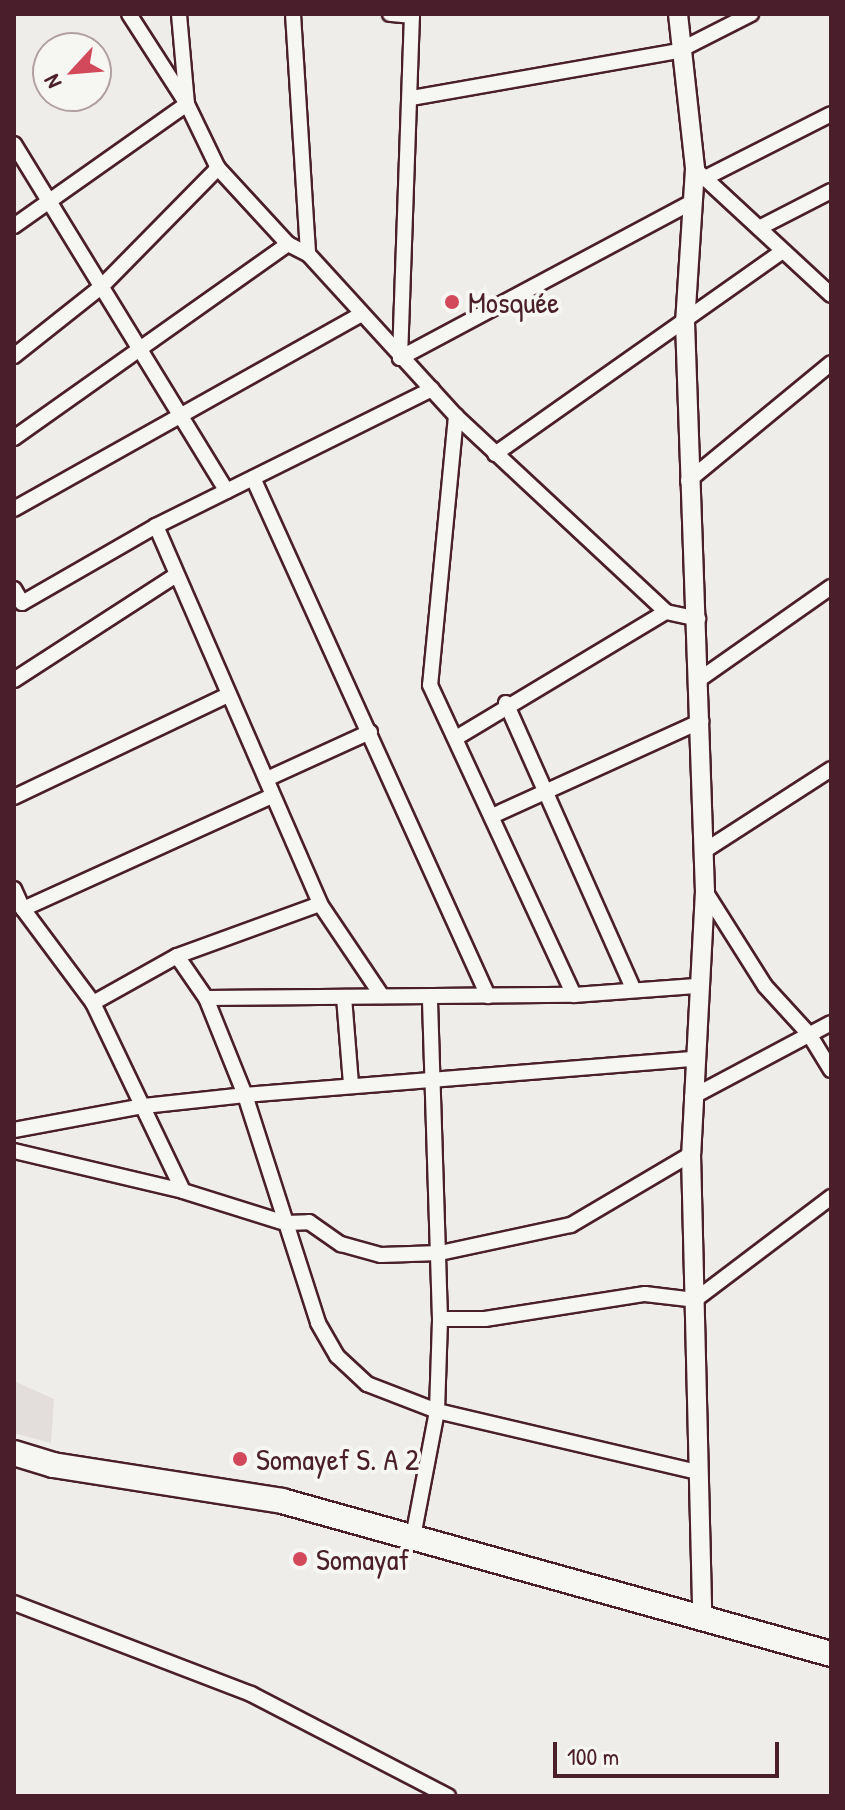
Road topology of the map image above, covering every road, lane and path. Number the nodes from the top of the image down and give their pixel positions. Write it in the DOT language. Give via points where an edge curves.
graph roads {
  1 [pos="129,14"];
  2 [pos="179,14"];
  3 [pos="293,14"];
  4 [pos="390,14"];
  5 [pos="678,14"];
  6 [pos="751,14"];
  7 [pos="412,15"];
  8 [pos="678,51"];
  9 [pos="412,98"];
  10 [pos="187,104"];
  11 [pos="831,114"];
  12 [pos="14,144"];
  13 [pos="218,168"];
  14 [pos="700,174"];
  15 [pos="831,191"];
  16 [pos="48,200"];
  17 [pos="690,203"];
  18 [pos="14,226"];
  19 [pos="759,228"];
  20 [pos="288,244"];
  21 [pos="783,251"];
  22 [pos="308,254"];
  23 [pos="101,287"];
  24 [pos="831,295"];
  25 [pos="360,315"];
  26 [pos="685,322"];
  27 [pos="138,350"];
  28 [pos="14,356"];
  29 [pos="400,358"];
  30 [pos="831,363"];
  31 [pos="432,389"];
  32 [pos="456,416"];
  33 [pos="179,418"];
  34 [pos="14,438"];
  35 [pos="495,454"];
  36 [pos="253,478"];
  37 [pos="688,481"];
  38 [pos="227,491"];
  39 [pos="14,509"];
  40 [pos="156,526"];
  41 [pos="176,575"];
  42 [pos="831,587"];
  43 [pos="14,589"];
  44 [pos="666,612"];
  45 [pos="698,619"];
  46 [pos="700,679"];
  47 [pos="14,680"];
  48 [pos="226,696"];
  49 [pos="506,703"];
  50 [pos="701,721"];
  51 [pos="370,732"];
  52 [pos="456,738"];
  53 [pos="831,769"];
  54 [pos="269,778"];
  55 [pos="544,789"];
  56 [pos="272,796"];
  57 [pos="14,797"];
  58 [pos="492,816"];
  59 [pos="704,851"];
  60 [pos="14,889"];
  61 [pos="705,891"];
  62 [pos="320,904"];
  63 [pos="23,909"];
  64 [pos="177,956"];
  65 [pos="696,986"];
  66 [pos="634,990"];
  67 [pos="574,995"];
  68 [pos="382,996"];
  69 [pos="430,996"];
  70 [pos="488,996"];
  71 [pos="344,997"];
  72 [pos="206,998"];
  73 [pos="93,1003"];
  74 [pos="831,1023"];
  75 [pos="809,1034"];
  76 [pos="694,1059"];
  77 [pos="831,1070"];
  78 [pos="429,1077"];
  79 [pos="351,1084"];
  80 [pos="245,1095"];
  81 [pos="692,1097"];
  82 [pos="144,1106"];
  83 [pos="14,1130"];
  84 [pos="14,1151"];
  85 [pos="691,1154"];
  86 [pos="183,1191"];
  87 [pos="831,1197"];
  88 [pos="285,1223"];
  89 [pos="440,1253"];
  90 [pos="695,1300"];
  91 [pos="440,1319"];
  92 [pos="437,1411"];
  93 [pos="14,1453"];
  94 [pos="698,1472"];
  95 [pos="413,1537"];
  96 [pos="14,1603"];
  97 [pos="702,1619"];
  98 [pos="831,1654"];
  99 [pos="448,1796"];
  1 -- 10 [label="street"];
  2 -- 10 [label="street"];
  3 -- 22 [label="street"];
  4 -- 7 [label="street"];
  5 -- 8 [label="street"];
  6 -- 8 [label="street"];
  7 -- 9 [label="street"];
  8 -- 9 [label="street"];
  8 -- 14 [label="street"];
  9 -- 29 [label="street"];
  10 -- 13 [label="street"];
  10 -- 16 [label="street"];
  11 -- 14 [label="street"];
  12 -- 16 [label="street"];
  13 -- 20 [label="street"];
  13 -- 23 [label="street"];
  14 -- 17 [label="street"];
  14 -- 19 [label="street"];
  15 -- 19 [label="street"];
  16 -- 18 [label="street"];
  16 -- 23 [label="street"];
  17 -- 26 [label="street"];
  17 -- 29 [label="street"];
  19 -- 21 [label="street"];
  20 -- 22 [label="street"];
  20 -- 27 [label="street"];
  21 -- 24 [label="street"];
  21 -- 26 [label="street"];
  22 -- 25 [label="street"];
  23 -- 27 [label="street"];
  23 -- 28 [label="street"];
  25 -- 29 [label="street"];
  25 -- 33 [label="street"];
  26 -- 35 [label="street"];
  26 -- 37 [label="street"];
  27 -- 33 [label="street"];
  27 -- 34 [label="street"];
  29 -- 31 [label="street"];
  30 -- 37 [label="street"];
  31 -- 32 [label="street"];
  31 -- 36 [label="street"];
  32 -- 35 [label="street"];
  32 -- 52 [label="street" via="430,685"];
  33 -- 38 [label="street"];
  33 -- 39 [label="street"];
  35 -- 44 [label="street"];
  36 -- 38 [label="street"];
  36 -- 51 [label="street"];
  37 -- 45 [label="street"];
  38 -- 40 [label="street"];
  40 -- 41 [label="street"];
  40 -- 43 [label="street" via="22,603"];
  41 -- 47 [label="street"];
  41 -- 48 [label="street"];
  42 -- 46 [label="street"];
  44 -- 45 [label="street"];
  44 -- 49 [label="street"];
  45 -- 46 [label="street"];
  46 -- 50 [label="street"];
  48 -- 54 [label="street"];
  48 -- 57 [label="street"];
  49 -- 52 [label="street"];
  49 -- 55 [label="street"];
  50 -- 55 [label="street"];
  50 -- 59 [label="street"];
  51 -- 54 [label="street"];
  51 -- 70 [label="street"];
  52 -- 58 [label="street"];
  53 -- 59 [label="street"];
  54 -- 56 [label="street"];
  55 -- 58 [label="street"];
  55 -- 66 [label="street"];
  56 -- 62 [label="street"];
  56 -- 63 [label="street"];
  58 -- 67 [label="street"];
  59 -- 61 [label="street"];
  60 -- 63 [label="street"];
  61 -- 65 [label="street"];
  61 -- 75 [label="street" via="765,986"];
  62 -- 64 [label="street"];
  62 -- 68 [label="street"];
  63 -- 73 [label="street"];
  64 -- 72 [label="street"];
  64 -- 73 [label="street"];
  65 -- 66 [label="street"];
  65 -- 76 [label="street"];
  66 -- 67 [label="street"];
  67 -- 70 [label="street"];
  68 -- 69 [label="street"];
  68 -- 71 [label="street"];
  69 -- 70 [label="street"];
  69 -- 78 [label="street"];
  71 -- 72 [label="street"];
  71 -- 79 [label="street"];
  72 -- 80 [label="street"];
  73 -- 82 [label="street"];
  74 -- 75 [label="street"];
  75 -- 77 [label="street"];
  75 -- 81 [label="street"];
  76 -- 78 [label="street"];
  76 -- 81 [label="street"];
  78 -- 79 [label="street"];
  78 -- 89 [label="street"];
  79 -- 80 [label="street"];
  80 -- 82 [label="street"];
  80 -- 88 [label="street"];
  81 -- 85 [label="street"];
  82 -- 83 [label="street"];
  82 -- 86 [label="street"];
  84 -- 86 [label="street"];
  85 -- 89 [label="street" via="571,1225"];
  85 -- 90 [label="street"];
  86 -- 88 [label="street"];
  87 -- 90 [label="street"];
  88 -- 89 [label="street" via="309,1222 341,1244 381,1255"];
  88 -- 92 [label="street" via="318,1323 337,1356 367,1384"];
  89 -- 91 [label="street"];
  90 -- 91 [label="street" via="645,1294 485,1319"];
  90 -- 94 [label="street"];
  91 -- 92 [label="street"];
  92 -- 94 [label="street"];
  92 -- 95 [label="street"];
  93 -- 95 [label="main road" via="53,1465 282,1501"];
  94 -- 97 [label="street"];
  95 -- 97 [label="main road"];
  96 -- 99 [label="street" via="251,1694"];
  97 -- 98 [label="main road"];
}
